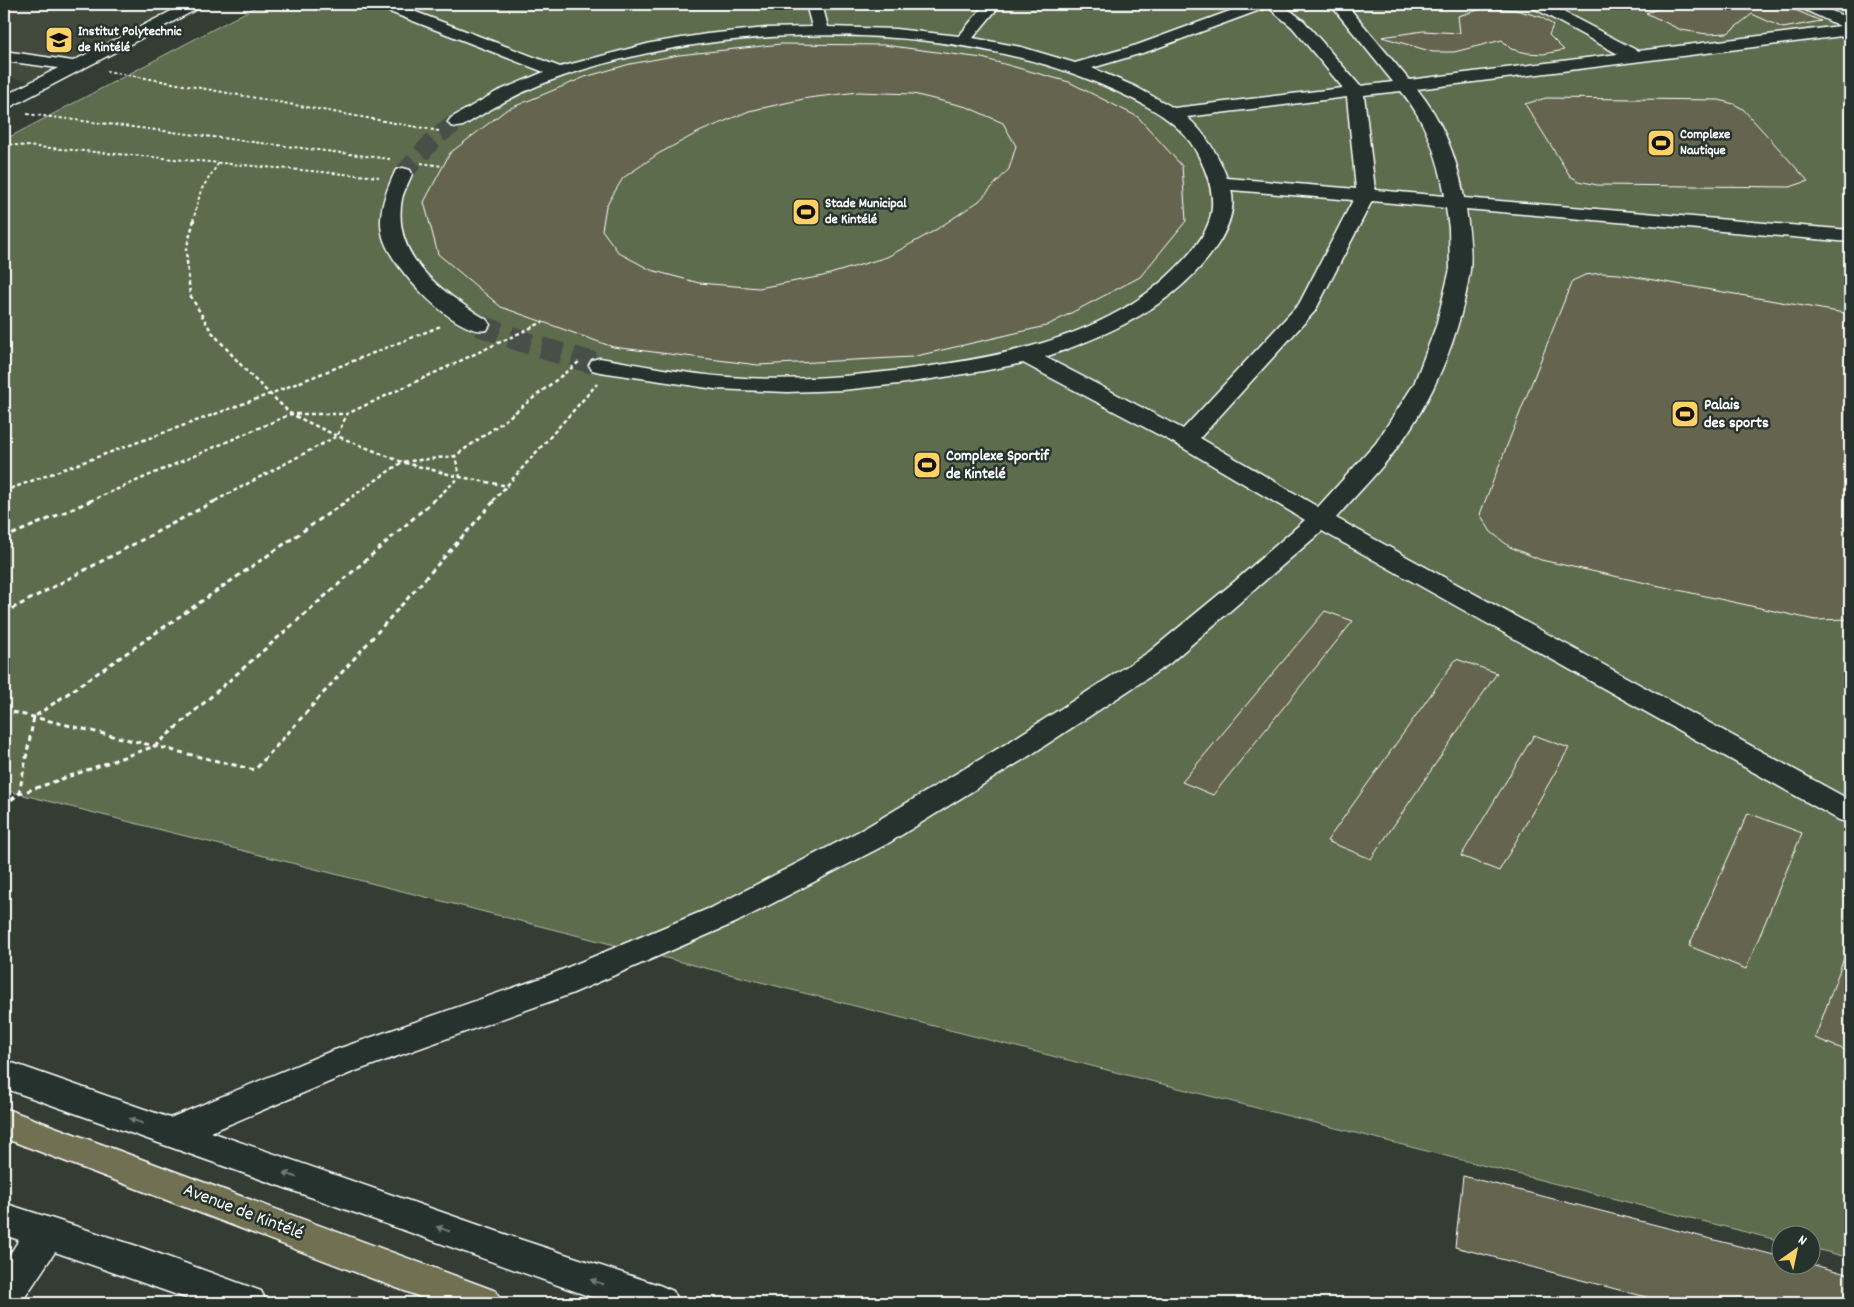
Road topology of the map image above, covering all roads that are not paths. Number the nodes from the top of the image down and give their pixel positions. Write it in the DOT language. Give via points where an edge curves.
graph roads {
  1 [pos="196,4"];
  2 [pos="382,4"];
  3 [pos="814,4"];
  4 [pos="993,4"];
  5 [pos="1263,4"];
  6 [pos="1273,4"];
  7 [pos="1338,4"];
  8 [pos="1537,4"];
  9 [pos="1804,4"];
  10 [pos="1850,25"];
  11 [pos="1850,30"];
  12 [pos="821,32"];
  13 [pos="962,42"];
  14 [pos="4,56"];
  15 [pos="1636,57"];
  16 [pos="76,66"];
  17 [pos="1079,68"];
  18 [pos="559,72"];
  19 [pos="1406,86"];
  20 [pos="1355,91"];
  21 [pos="4,103"];
  22 [pos="1172,114"];
  23 [pos="457,122"];
  24 [pos="399,171"];
  25 [pos="1220,183"];
  26 [pos="1366,194"];
  27 [pos="1455,202"];
  28 [pos="1850,236"];
  29 [pos="472,320"];
  30 [pos="1028,356"];
  31 [pos="598,364"];
  32 [pos="1186,440"];
  33 [pos="1320,520"];
  34 [pos="1850,813"];
  35 [pos="4,1074"];
  36 [pos="4,1124"];
  37 [pos="171,1133"];
  38 [pos="4,1219"];
  39 [pos="47,1232"];
  40 [pos="4,1295"];
  41 [pos="247,1303"];
  42 [pos="482,1303"];
  43 [pos="659,1303"];
  1 -- 16 [label="street"];
  2 -- 18 [label="street"];
  3 -- 12 [label="street"];
  4 -- 13 [label="street"];
  5 -- 17 [label="street"];
  6 -- 20 [label="street" via="1298,24"];
  7 -- 19 [label="street"];
  8 -- 15 [label="street"];
  9 -- 10 [label="street"];
  11 -- 15 [label="street"];
  12 -- 13 [label="street" via="881,33"];
  12 -- 18 [label="street" via="678,44"];
  13 -- 17 [label="street" via="1010,50"];
  14 -- 16 [label="street"];
  15 -- 19 [label="street"];
  16 -- 21 [label="street"];
  17 -- 22 [label="street" via="1114,82"];
  18 -- 23 [label="street" via="515,89"];
  19 -- 20 [label="street"];
  19 -- 27 [label="street" via="1419,102 1439,141"];
  20 -- 22 [label="street"];
  20 -- 26 [label="street"];
  22 -- 25 [label="street" via="1206,150"];
  24 -- 29 [label="street" via="391,219 393,240 404,260 433,294"];
  25 -- 26 [label="street"];
  25 -- 30 [label="street" via="1223,199 1219,225 1205,250 1182,276 1157,296 1126,314"];
  26 -- 27 [label="street"];
  26 -- 32 [label="street" via="1308,307"];
  27 -- 28 [label="street"];
  27 -- 33 [label="street" via="1460,269 1447,326 1425,384 1385,447"];
  30 -- 31 [label="street" via="904,377 832,384 731,384"];
  30 -- 32 [label="street"];
  32 -- 33 [label="street"];
  33 -- 34 [label="street"];
  33 -- 37 [label="street" via="1159,658 876,836 717,918 558,985 341,1062"];
  37 -- 35 [label="street, one-way"];
  36 -- 42 [label="main road, Avenue de Kintélé"];
  43 -- 37 [label="street, one-way"];
  38 -- 39 [label="street"];
  39 -- 40 [label="street"];
  39 -- 41 [label="street"];
}
